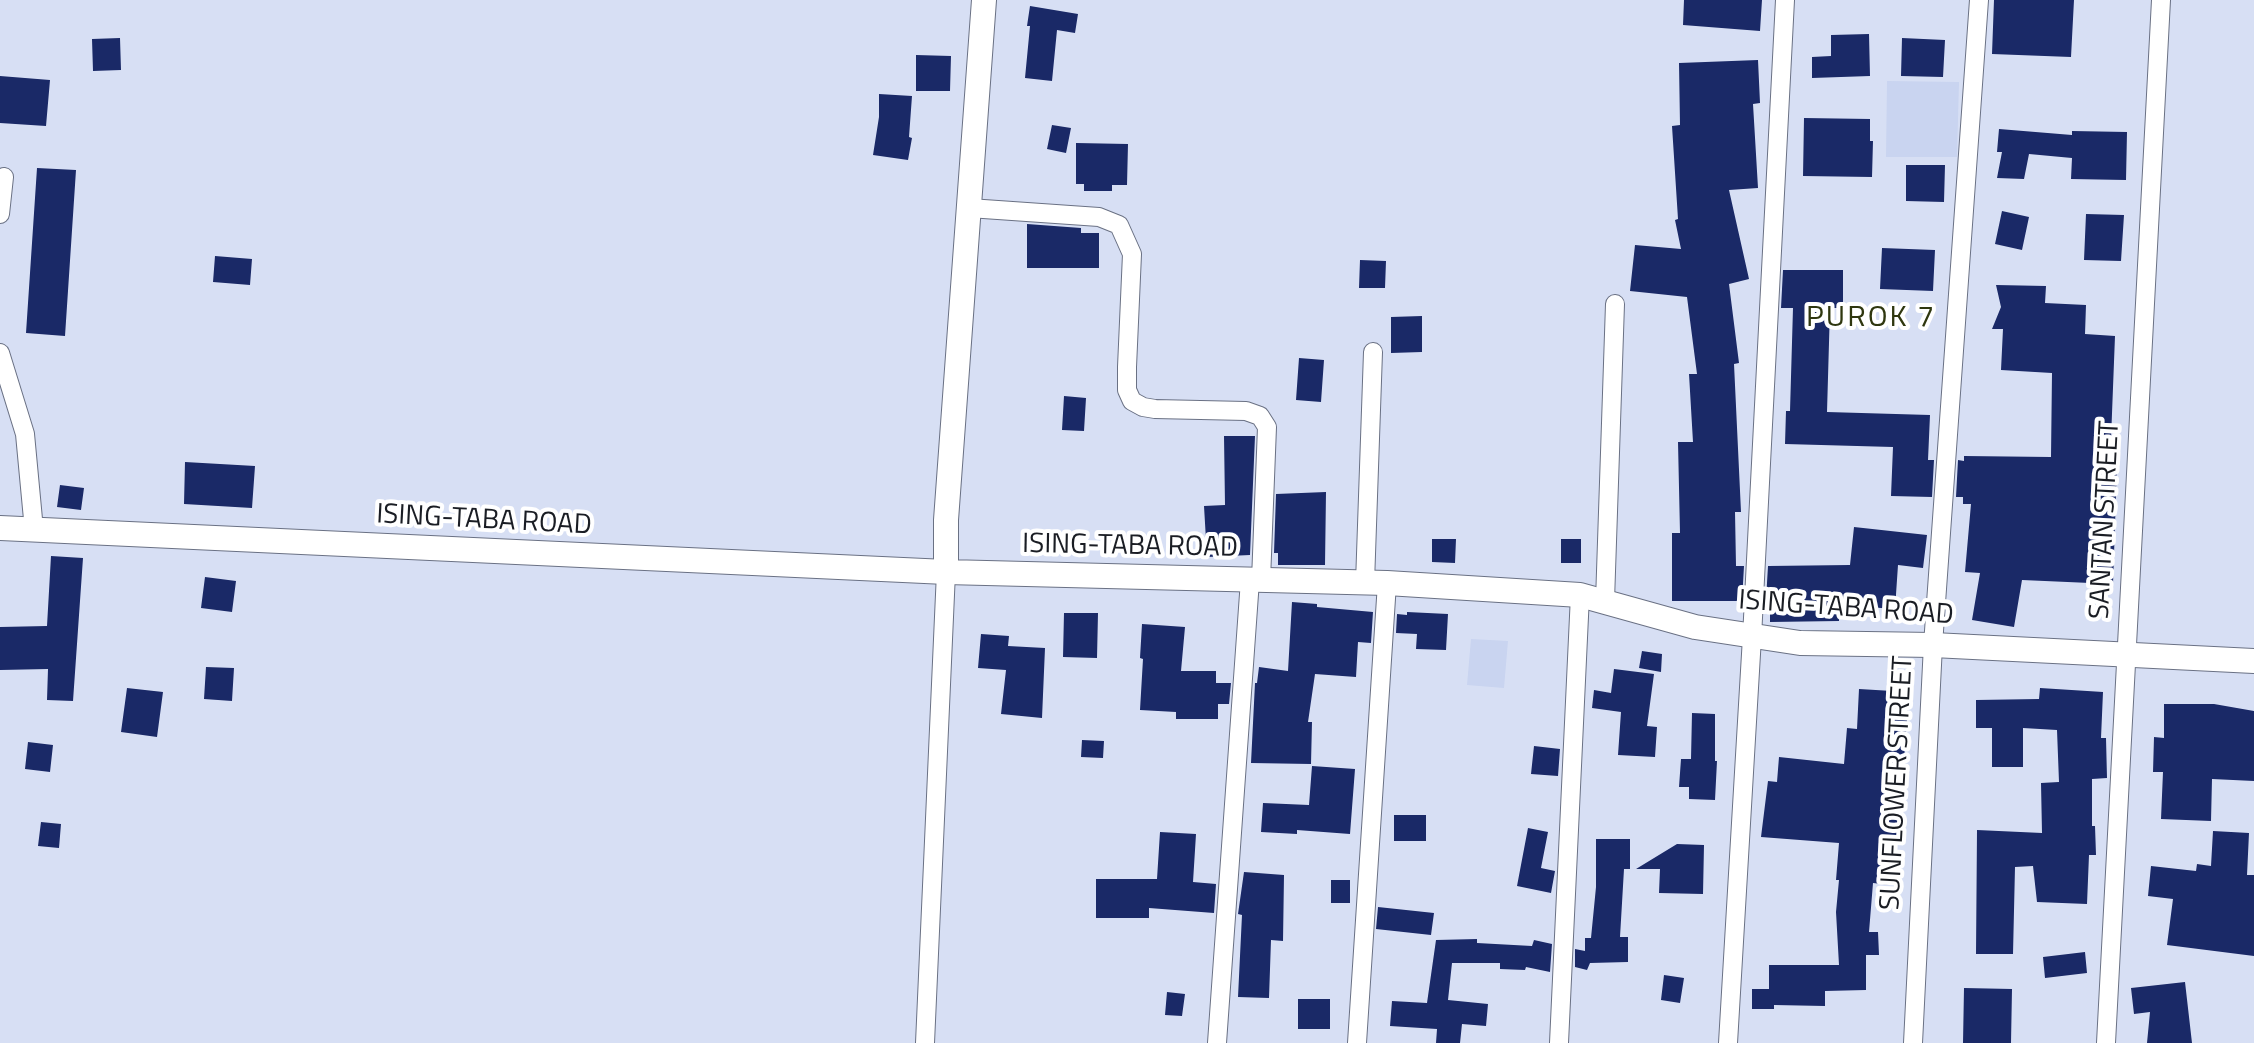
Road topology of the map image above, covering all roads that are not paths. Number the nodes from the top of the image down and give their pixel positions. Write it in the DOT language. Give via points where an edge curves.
graph roads {
  1 [pos="984,0"];
  2 [pos="1785,0"];
  3 [pos="1979,0"];
  4 [pos="2161,0"];
  5 [pos="4,177"];
  6 [pos="969,208"];
  7 [pos="0,214"];
  8 [pos="1615,304"];
  9 [pos="1373,352"];
  10 [pos="0,353"];
  11 [pos="0,528"];
  12 [pos="34,530"];
  13 [pos="946,572"];
  14 [pos="1256,580"];
  15 [pos="1376,583"];
  16 [pos="1580,595"];
  17 [pos="1605,601"];
  18 [pos="1752,637"];
  19 [pos="1933,645"];
  20 [pos="2127,655"];
  21 [pos="2254,661"];
  22 [pos="925,1043"];
  23 [pos="1217,1043"];
  24 [pos="1357,1043"];
  25 [pos="1559,1043"];
  26 [pos="1728,1043"];
  27 [pos="1913,1043"];
  28 [pos="2106,1043"];
  1 -- 6 [label="street"];
  2 -- 18 [label="street"];
  3 -- 19 [label="street, SUNFLOWER STREET"];
  4 -- 20 [label="street, SANTAN STREET"];
  5 -- 7 [label="street"];
  6 -- 13 [label="street"];
  6 -- 14 [label="street" via="1099,217 1119,225 1132,254 1127,367 1132,401 1155,409 1246,411 1260,416 1267,427"];
  8 -- 17 [label="street"];
  9 -- 15 [label="street"];
  10 -- 12 [label="street" via="25,434"];
  11 -- 12 [label="street, ISING-TABA ROAD"];
  12 -- 13 [label="street, ISING-TABA ROAD"];
  13 -- 14 [label="street, ISING-TABA ROAD"];
  13 -- 22 [label="street"];
  14 -- 15 [label="street, ISING-TABA ROAD"];
  14 -- 23 [label="street"];
  15 -- 16 [label="street, ISING-TABA ROAD"];
  15 -- 24 [label="street"];
  16 -- 17 [label="street, ISING-TABA ROAD"];
  16 -- 25 [label="street"];
  17 -- 18 [label="street, ISING-TABA ROAD"];
  18 -- 19 [label="street, ISING-TABA ROAD"];
  18 -- 26 [label="street"];
  19 -- 20 [label="street, ISING-TABA ROAD"];
  19 -- 27 [label="street, SUNFLOWER STREET"];
  20 -- 21 [label="street, ISING-TABA ROAD"];
  20 -- 28 [label="street, SANTAN STREET"];
}
